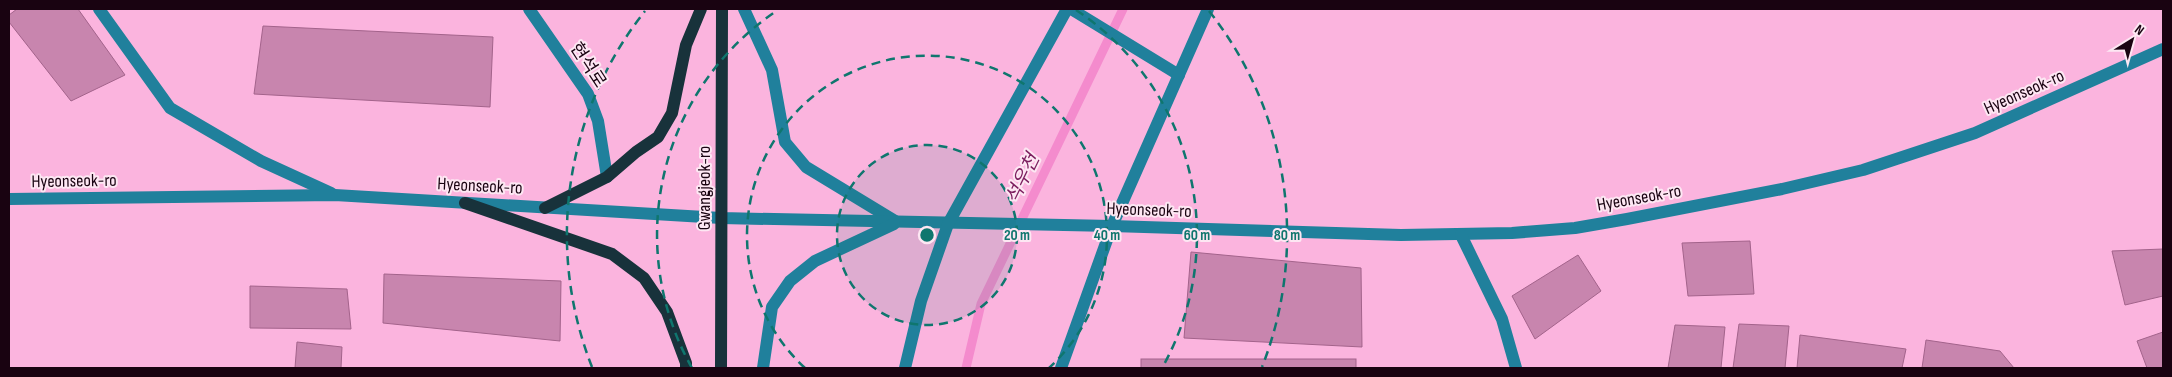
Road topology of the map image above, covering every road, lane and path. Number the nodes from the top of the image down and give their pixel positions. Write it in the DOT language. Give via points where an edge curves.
graph roads {
  1 [pos="99,9"];
  2 [pos="529,9"];
  3 [pos="701,9"];
  4 [pos="722,9"];
  5 [pos="744,9"];
  6 [pos="1069,9"];
  7 [pos="1208,9"];
  8 [pos="2163,49"];
  9 [pos="1179,75"];
  10 [pos="607,177"];
  11 [pos="336,195"];
  12 [pos="9,199"];
  13 [pos="465,202"];
  14 [pos="545,208"];
  15 [pos="721,218"];
  16 [pos="897,222"];
  17 [pos="948,224"];
  18 [pos="1112,226"];
  19 [pos="1461,235"];
  20 [pos="686,368"];
  21 [pos="721,368"];
  22 [pos="763,368"];
  23 [pos="905,368"];
  24 [pos="1061,368"];
  25 [pos="1516,368"];
  1 -- 11 [label="street" via="170,108 261,161"];
  2 -- 10 [label="street, 현석로" via="588,94 598,121"];
  3 -- 10 [label="main road" via="686,45 672,114 658,137"];
  4 -- 15 [label="main road, Gwangjeok-ro"];
  5 -- 16 [label="street" via="772,70 784,142 806,167"];
  6 -- 9 [label="street"];
  6 -- 17 [label="street"];
  7 -- 9 [label="street"];
  8 -- 19 [label="street, Hyeonseok-ro" via="1975,133 1863,170 1782,189 1583,226"];
  9 -- 18 [label="street"];
  10 -- 14 [label="main road"];
  11 -- 12 [label="street, Hyeonseok-ro"];
  11 -- 13 [label="street, Hyeonseok-ro"];
  13 -- 14 [label="street, Hyeonseok-ro"];
  13 -- 20 [label="main road" via="612,254 644,278 667,312"];
  14 -- 15 [label="street, Hyeonseok-ro"];
  15 -- 16 [label="street, Hyeonseok-ro"];
  15 -- 21 [label="main road, Gwangjeok-ro"];
  16 -- 17 [label="street, Hyeonseok-ro"];
  16 -- 22 [label="street" via="815,261 790,281 772,307"];
  17 -- 18 [label="street, Hyeonseok-ro"];
  17 -- 23 [label="street" via="921,300"];
  18 -- 19 [label="street, Hyeonseok-ro"];
  18 -- 24 [label="street"];
  19 -- 25 [label="street" via="1502,319"];
}
